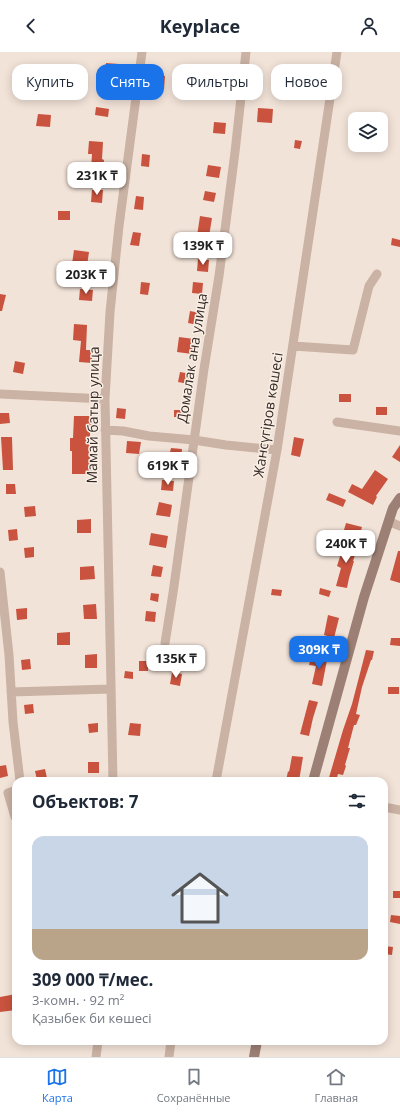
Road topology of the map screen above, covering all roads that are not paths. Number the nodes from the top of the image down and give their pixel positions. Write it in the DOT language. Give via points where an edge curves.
graph roads {
  1 [pos="142,52"];
  2 [pos="246,52"];
  3 [pos="337,52"];
  4 [pos="378,274"];
  5 [pos="293,346"];
  6 [pos="0,394"];
  7 [pos="105,399"];
  8 [pos="337,422"];
  9 [pos="105,430"];
  10 [pos="400,430"];
  11 [pos="194,440"];
  12 [pos="277,450"];
  13 [pos="400,498"];
  14 [pos="390,522"];
  15 [pos="400,526"];
  16 [pos="0,572"];
  17 [pos="165,643"];
  18 [pos="4,656"];
  19 [pos="110,689"];
  20 [pos="11,692"];
  21 [pos="20,777"];
  22 [pos="113,777"];
  23 [pos="217,777"];
  24 [pos="314,777"];
  25 [pos="12,792"];
  26 [pos="12,807"];
  27 [pos="388,808"];
  28 [pos="400,810"];
  29 [pos="98,1045"];
  30 [pos="170,1045"];
  31 [pos="256,1045"];
  32 [pos="96,1057"];
  33 [pos="169,1057"];
  34 [pos="254,1057"];
  1 -- 7 [label="street, Мамай батыр улица" via="111,304"];
  2 -- 11 [label="street, Домалак ана улица" via="221,261"];
  3 -- 5 [label="street, Жансүгіров көшесі"];
  4 -- 5 [label="street" via="369,286 353,350"];
  5 -- 12 [label="street, Жансүгіров көшесі"];
  6 -- 7 [label="street"];
  7 -- 9 [label="street, Мамай батыр улица"];
  8 -- 10 [label="street"];
  9 -- 11 [label="street"];
  9 -- 19 [label="street, Мамай батыр улица"];
  11 -- 12 [label="street"];
  11 -- 17 [label="street, Домалак ана улица"];
  12 -- 23 [label="street, Жансүгіров көшесі"];
  13 -- 14 [label="main road" via="393,508"];
  14 -- 15 [label="street"];
  14 -- 24 [label="main road" via="364,598"];
  16 -- 18 [label="street"];
  18 -- 20 [label="street"];
  19 -- 20 [label="street"];
  19 -- 22 [label="street, Мамай батыр улица"];
  20 -- 21 [label="street"];
  25 -- 26 [label="street" via="8,793"];
  27 -- 28 [label="street"];
  29 -- 32 [label="street"];
  30 -- 33 [label="street"];
  31 -- 34 [label="main road"];
}
